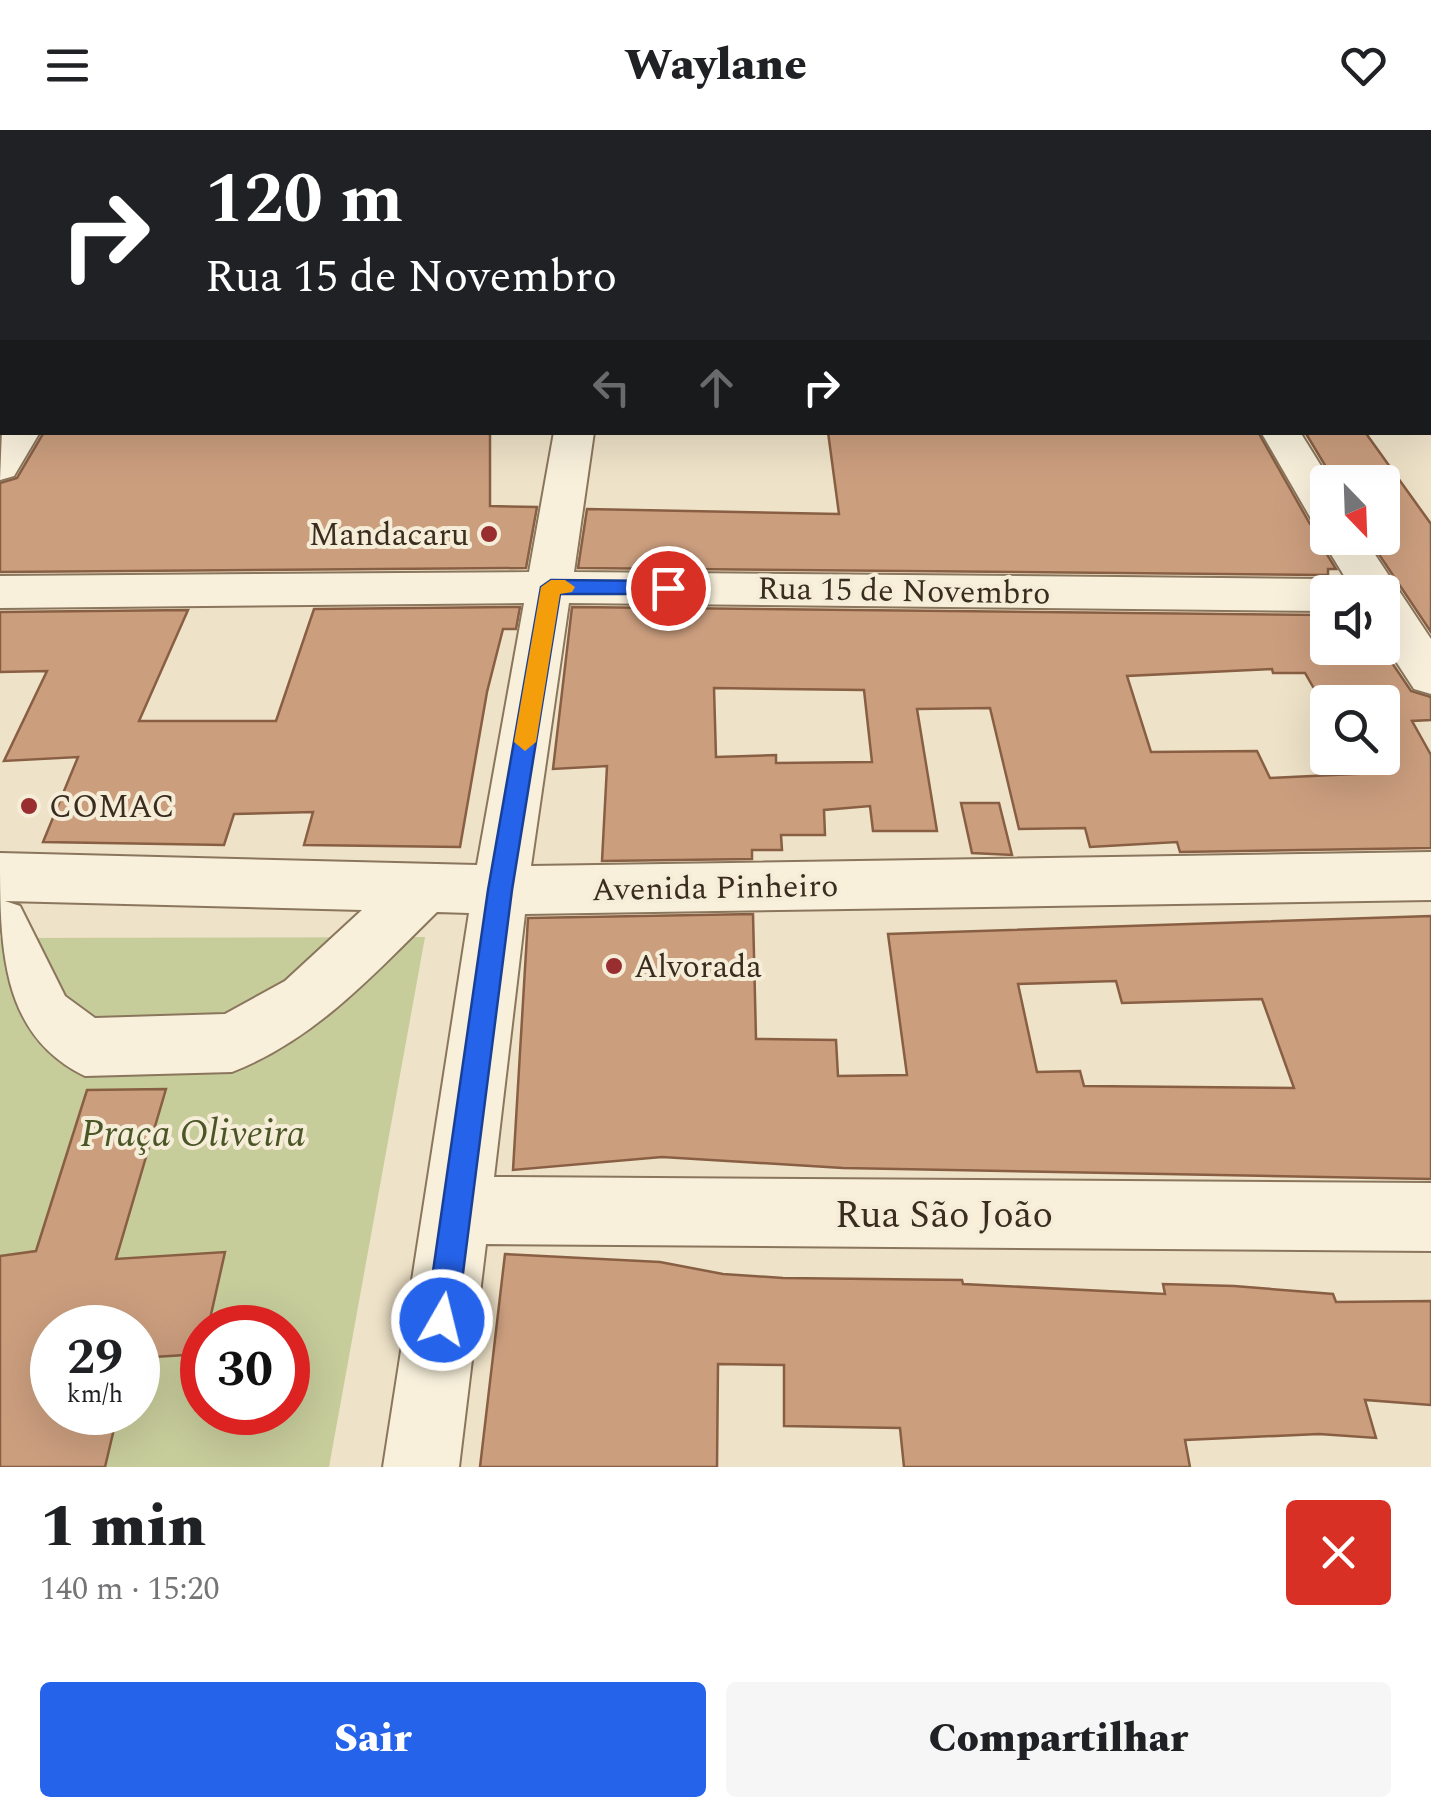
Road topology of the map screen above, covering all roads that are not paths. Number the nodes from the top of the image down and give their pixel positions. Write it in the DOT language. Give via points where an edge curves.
graph roads {
  1 [pos="19,435"];
  2 [pos="574,435"];
  3 [pos="1282,435"];
  4 [pos="0,466"];
  5 [pos="1310,482"];
  6 [pos="551,587"];
  7 [pos="0,592"];
  8 [pos="1310,594"];
  9 [pos="1400,594"];
  10 [pos="1431,594"];
  11 [pos="1400,630"];
  12 [pos="1431,676"];
  13 [pos="1431,876"];
  14 [pos="0,877"];
  15 [pos="424,888"];
  16 [pos="500,890"];
  17 [pos="0,924"];
  18 [pos="457,1210"];
  19 [pos="1431,1218"];
  20 [pos="422,1467"];
  1 -- 4 [label="street"];
  2 -- 6 [label="street"];
  3 -- 5 [label="street"];
  6 -- 7 [label="street, Rua 15 de Novembro"];
  6 -- 8 [label="street, Rua 15 de Novembro"];
  6 -- 16 [label="street"];
  9 -- 10 [label="street"];
  11 -- 12 [label="street"];
  13 -- 16 [label="street, Avenida Pinheiro"];
  14 -- 15 [label="street, Avenida Pinheiro"];
  15 -- 16 [label="street, Avenida Pinheiro"];
  15 -- 17 [label="street" via="306,1000 232,1043 85,1047 44,1016"];
  16 -- 18 [label="street"];
  18 -- 19 [label="street, Rua São João"];
  18 -- 20 [label="street"];
}
